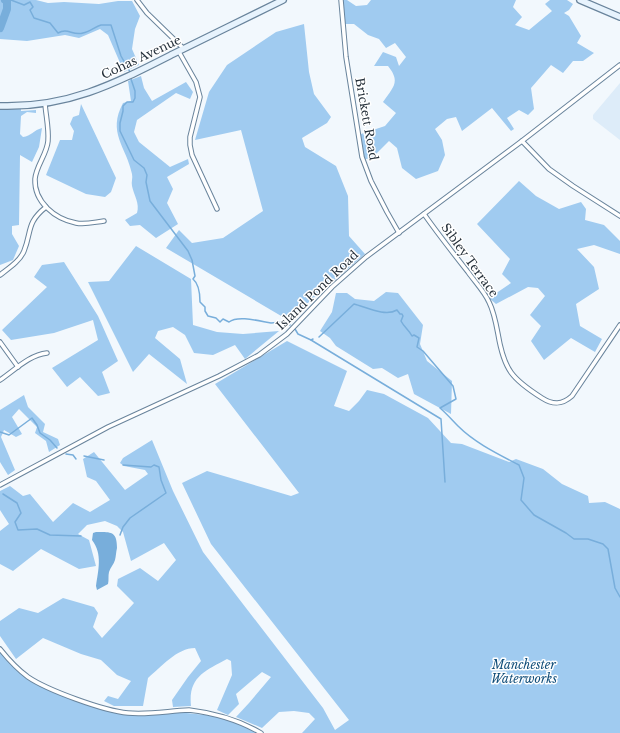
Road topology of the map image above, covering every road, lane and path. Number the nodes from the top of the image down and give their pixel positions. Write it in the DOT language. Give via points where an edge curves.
graph roads {
  1 [pos="136,0"];
  2 [pos="283,0"];
  3 [pos="341,0"];
  4 [pos="580,0"];
  5 [pos="620,17"];
  6 [pos="181,50"];
  7 [pos="620,65"];
  8 [pos="45,104"];
  9 [pos="0,106"];
  10 [pos="522,141"];
  11 [pos="46,207"];
  12 [pos="217,209"];
  13 [pos="424,214"];
  14 [pos="620,216"];
  15 [pos="104,221"];
  16 [pos="399,233"];
  17 [pos="0,275"];
  18 [pos="620,325"];
  19 [pos="0,342"];
  20 [pos="47,353"];
  21 [pos="18,367"];
  22 [pos="0,380"];
  23 [pos="0,485"];
  24 [pos="0,649"];
  25 [pos="261,733"];
  1 -- 6 [label="street"];
  2 -- 6 [label="street, Cohas Avenue"];
  3 -- 16 [label="street, Brickett Road" via="345,49 362,157 374,187"];
  4 -- 5 [label="street"];
  6 -- 8 [label="street, Cohas Avenue" via="117,82 65,101"];
  6 -- 12 [label="street" via="200,97 190,137 192,155"];
  7 -- 10 [label="street, Island Pond Road"];
  8 -- 9 [label="street, Cohas Avenue"];
  8 -- 11 [label="street" via="48,142 35,178 36,188"];
  10 -- 13 [label="street, Island Pond Road"];
  10 -- 14 [label="street" via="549,169"];
  11 -- 15 [label="street" via="76,223"];
  11 -- 17 [label="street" via="37,214 30,227 21,256"];
  13 -- 16 [label="street, Island Pond Road"];
  13 -- 18 [label="street, Sibley Terrace" via="490,303 501,352 509,371 515,379 548,402 564,402 572,396"];
  16 -- 23 [label="street, Island Pond Road" via="349,271 287,334 259,355 108,427"];
  19 -- 21 [label="street"];
  20 -- 21 [label="street" via="39,354"];
  21 -- 22 [label="street"];
  24 -- 25 [label="street" via="20,671 37,682 98,706 128,713 198,711 228,718"];
}
